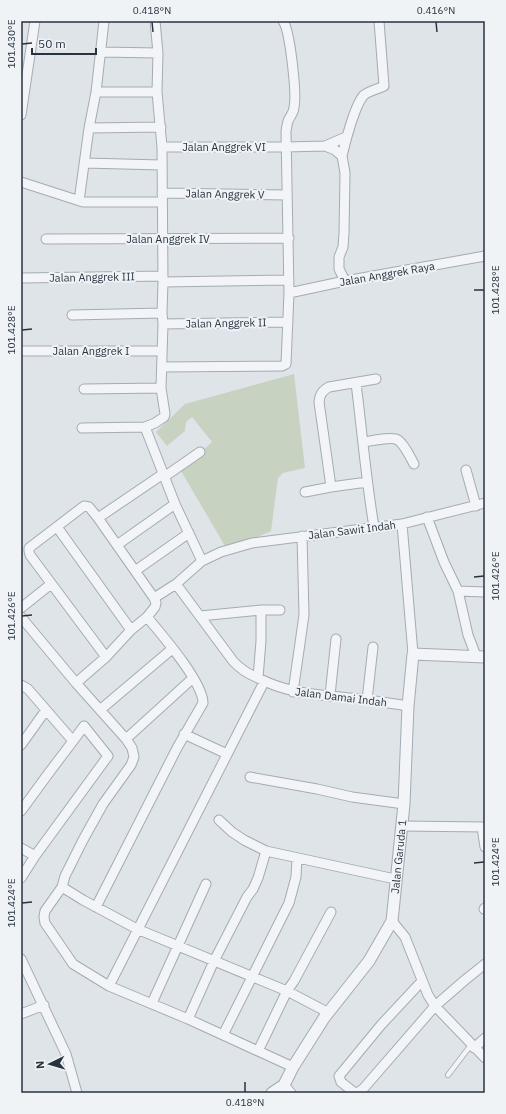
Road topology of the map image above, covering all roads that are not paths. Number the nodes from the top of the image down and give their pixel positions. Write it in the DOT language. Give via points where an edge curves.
graph roads {
  1 [pos="35,21"];
  2 [pos="104,21"];
  3 [pos="155,21"];
  4 [pos="283,21"];
  5 [pos="379,21"];
  6 [pos="101,52"];
  7 [pos="158,53"];
  8 [pos="96,92"];
  9 [pos="158,92"];
  10 [pos="21,115"];
  11 [pos="161,127"];
  12 [pos="89,128"];
  13 [pos="346,137"];
  14 [pos="325,146"];
  15 [pos="162,147"];
  16 [pos="286,148"];
  17 [pos="342,156"];
  18 [pos="85,163"];
  19 [pos="161,165"];
  20 [pos="21,182"];
  21 [pos="288,195"];
  22 [pos="162,197"];
  23 [pos="79,201"];
  24 [pos="163,238"];
  25 [pos="289,238"];
  26 [pos="46,239"];
  27 [pos="485,256"];
  28 [pos="21,278"];
  29 [pos="163,279"];
  30 [pos="288,280"];
  31 [pos="345,281"];
  32 [pos="289,293"];
  33 [pos="162,313"];
  34 [pos="72,314"];
  35 [pos="288,322"];
  36 [pos="163,324"];
  37 [pos="21,352"];
  38 [pos="162,352"];
  39 [pos="162,367"];
  40 [pos="376,379"];
  41 [pos="356,383"];
  42 [pos="161,388"];
  43 [pos="84,389"];
  44 [pos="82,428"];
  45 [pos="146,431"];
  46 [pos="364,442"];
  47 [pos="200,452"];
  48 [pos="414,464"];
  49 [pos="466,470"];
  50 [pos="164,475"];
  51 [pos="367,482"];
  52 [pos="331,487"];
  53 [pos="305,492"];
  54 [pos="175,504"];
  55 [pos="481,504"];
  56 [pos="427,517"];
  57 [pos="98,518"];
  58 [pos="402,524"];
  59 [pos="57,527"];
  60 [pos="374,527"];
  61 [pos="189,533"];
  62 [pos="302,536"];
  63 [pos="117,545"];
  64 [pos="202,561"];
  65 [pos="135,571"];
  66 [pos="51,584"];
  67 [pos="176,584"];
  68 [pos="458,591"];
  69 [pos="485,592"];
  70 [pos="154,598"];
  71 [pos="21,608"];
  72 [pos="261,610"];
  73 [pos="280,610"];
  74 [pos="21,616"];
  75 [pos="200,616"];
  76 [pos="147,617"];
  77 [pos="131,630"];
  78 [pos="336,639"];
  79 [pos="373,647"];
  80 [pos="172,649"];
  81 [pos="412,654"];
  82 [pos="106,657"];
  83 [pos="480,657"];
  84 [pos="193,678"];
  85 [pos="261,680"];
  86 [pos="76,683"];
  87 [pos="21,685"];
  88 [pos="293,692"];
  89 [pos="330,696"];
  90 [pos="367,700"];
  91 [pos="408,706"];
  92 [pos="46,710"];
  93 [pos="100,710"];
  94 [pos="184,734"];
  95 [pos="126,738"];
  96 [pos="73,741"];
  97 [pos="21,745"];
  98 [pos="226,754"];
  99 [pos="250,777"];
  100 [pos="404,804"];
  101 [pos="21,811"];
  102 [pos="219,820"];
  103 [pos="402,826"];
  104 [pos="484,827"];
  105 [pos="485,847"];
  106 [pos="21,848"];
  107 [pos="266,851"];
  108 [pos="35,856"];
  109 [pos="297,858"];
  110 [pos="21,878"];
  111 [pos="395,879"];
  112 [pos="206,884"];
  113 [pos="62,887"];
  114 [pos="96,907"];
  115 [pos="332,912"];
  116 [pos="392,921"];
  117 [pos="137,928"];
  118 [pos="177,946"];
  119 [pos="21,959"];
  120 [pos="214,961"];
  121 [pos="485,964"];
  122 [pos="251,977"];
  123 [pos="422,981"];
  124 [pos="108,986"];
  125 [pos="287,992"];
  126 [pos="152,1003"];
  127 [pos="44,1005"];
  128 [pos="435,1006"];
  129 [pos="329,1012"];
  130 [pos="21,1014"];
  131 [pos="188,1019"];
  132 [pos="223,1035"];
  133 [pos="485,1038"];
  134 [pos="473,1047"];
  135 [pos="258,1051"];
  136 [pos="485,1058"];
  137 [pos="292,1067"];
  138 [pos="448,1075"];
  139 [pos="284,1085"];
  140 [pos="77,1093"];
  141 [pos="272,1093"];
  142 [pos="292,1093"];
  143 [pos="356,1093"];
  1 -- 10 [label="street"];
  2 -- 6 [label="street"];
  3 -- 7 [label="street"];
  4 -- 16 [label="street" via="289,43 295,100 294,110 288,120"];
  5 -- 13 [label="street" via="384,86 365,94 359,101"];
  6 -- 7 [label="street"];
  6 -- 8 [label="street"];
  7 -- 9 [label="street"];
  8 -- 9 [label="street"];
  8 -- 12 [label="street"];
  9 -- 11 [label="street"];
  11 -- 12 [label="street"];
  11 -- 15 [label="street"];
  12 -- 18 [label="street"];
  13 -- 14 [label="street"];
  13 -- 17 [label="street"];
  14 -- 16 [label="street, Jalan Anggrek VI"];
  14 -- 17 [label="street"];
  15 -- 16 [label="street, Jalan Anggrek VI"];
  15 -- 19 [label="street"];
  16 -- 21 [label="street"];
  17 -- 31 [label="street" via="345,173 345,215 339,269"];
  18 -- 19 [label="street"];
  18 -- 23 [label="street"];
  19 -- 22 [label="street"];
  20 -- 23 [label="street, Jalan Anggrek V"];
  21 -- 22 [label="street, Jalan Anggrek V"];
  21 -- 25 [label="street"];
  22 -- 23 [label="street, Jalan Anggrek V"];
  22 -- 24 [label="street"];
  24 -- 25 [label="street, Jalan Anggrek IV"];
  24 -- 26 [label="street, Jalan Anggrek IV"];
  24 -- 29 [label="street"];
  25 -- 30 [label="street"];
  27 -- 31 [label="street, Jalan Anggrek Raya"];
  28 -- 29 [label="street, Jalan Anggrek III"];
  29 -- 30 [label="street, Jalan Anggrek III"];
  29 -- 33 [label="street"];
  30 -- 32 [label="street"];
  31 -- 32 [label="street, Jalan Anggrek Raya"];
  32 -- 35 [label="street"];
  33 -- 34 [label="street"];
  33 -- 36 [label="street"];
  35 -- 36 [label="street, Jalan Anggrek II"];
  35 -- 39 [label="street" via="286,364 282,366"];
  36 -- 38 [label="street"];
  37 -- 38 [label="street, Jalan Anggrek I"];
  38 -- 39 [label="street"];
  39 -- 42 [label="street"];
  40 -- 41 [label="street"];
  41 -- 46 [label="street"];
  41 -- 52 [label="street" via="329,387 322,390 320,395"];
  42 -- 43 [label="street"];
  42 -- 45 [label="street" via="164,416"];
  44 -- 45 [label="street"];
  45 -- 50 [label="street"];
  46 -- 48 [label="street" via="397,439"];
  46 -- 51 [label="street"];
  47 -- 50 [label="street"];
  49 -- 55 [label="street"];
  50 -- 54 [label="street"];
  50 -- 57 [label="street"];
  51 -- 52 [label="street"];
  51 -- 60 [label="street"];
  52 -- 53 [label="street"];
  54 -- 61 [label="street"];
  54 -- 63 [label="street"];
  55 -- 56 [label="street, Jalan Sawit Indah"];
  56 -- 58 [label="street, Jalan Sawit Indah"];
  56 -- 68 [label="street"];
  57 -- 59 [label="street" via="89,507 84,506"];
  57 -- 63 [label="street"];
  58 -- 60 [label="street, Jalan Sawit Indah"];
  58 -- 81 [label="street"];
  59 -- 66 [label="street" via="29,548"];
  59 -- 77 [label="street"];
  60 -- 62 [label="street, Jalan Sawit Indah"];
  61 -- 64 [label="street"];
  61 -- 65 [label="street"];
  62 -- 64 [label="street" via="252,543 221,552"];
  62 -- 88 [label="street, Jalan Sawit Indah" via="304,615"];
  63 -- 65 [label="street"];
  64 -- 67 [label="street"];
  65 -- 70 [label="street"];
  66 -- 71 [label="street"];
  66 -- 82 [label="street"];
  67 -- 70 [label="street"];
  67 -- 75 [label="street, Jalan Damai Indah"];
  68 -- 69 [label="street"];
  68 -- 83 [label="street" via="468,635"];
  70 -- 76 [label="street" via="155,607"];
  72 -- 73 [label="street"];
  72 -- 75 [label="street"];
  72 -- 85 [label="street"];
  74 -- 86 [label="street"];
  75 -- 85 [label="street, Jalan Damai Indah" via="236,665"];
  76 -- 77 [label="street"];
  76 -- 80 [label="street"];
  77 -- 82 [label="street"];
  78 -- 89 [label="street"];
  79 -- 90 [label="street"];
  80 -- 84 [label="street"];
  80 -- 93 [label="street"];
  81 -- 83 [label="street"];
  81 -- 91 [label="street, Jalan Garuda 1"];
  82 -- 86 [label="street"];
  84 -- 94 [label="street" via="203,697 203,704"];
  84 -- 95 [label="street"];
  85 -- 88 [label="street, Jalan Damai Indah"];
  85 -- 98 [label="street"];
  86 -- 93 [label="street"];
  87 -- 92 [label="street" via="28,689"];
  88 -- 89 [label="street, Jalan Damai Indah"];
  89 -- 90 [label="street, Jalan Damai Indah"];
  90 -- 91 [label="street, Jalan Damai Indah"];
  91 -- 100 [label="street, Jalan Garuda 1"];
  92 -- 96 [label="street"];
  92 -- 97 [label="street"];
  93 -- 95 [label="street"];
  94 -- 98 [label="street"];
  94 -- 114 [label="street"];
  95 -- 113 [label="street" via="134,757 131,765 103,804 65,876"];
  96 -- 101 [label="street"];
  96 -- 108 [label="street" via="84,726 108,756"];
  98 -- 117 [label="street"];
  99 -- 100 [label="street" via="352,797"];
  100 -- 103 [label="street, Jalan Garuda 1"];
  102 -- 107 [label="street" via="244,840"];
  103 -- 104 [label="street"];
  103 -- 111 [label="street, Jalan Garuda 1"];
  104 -- 105 [label="street"];
  106 -- 108 [label="street"];
  107 -- 109 [label="street"];
  107 -- 120 [label="street" via="253,889"];
  108 -- 110 [label="street"];
  109 -- 111 [label="street"];
  109 -- 122 [label="street" via="296,877 289,903"];
  111 -- 116 [label="street, Jalan Garuda 1"];
  112 -- 118 [label="street"];
  113 -- 114 [label="street"];
  113 -- 124 [label="street" via="45,911 46,923 73,964"];
  114 -- 117 [label="street"];
  115 -- 125 [label="street"];
  116 -- 123 [label="street" via="405,937"];
  116 -- 129 [label="street, Jalan Garuda 1" via="369,961"];
  117 -- 118 [label="street"];
  117 -- 124 [label="street"];
  118 -- 120 [label="street"];
  118 -- 126 [label="street"];
  119 -- 127 [label="street"];
  120 -- 122 [label="street"];
  120 -- 131 [label="street"];
  121 -- 128 [label="street"];
  122 -- 125 [label="street"];
  122 -- 132 [label="street"];
  123 -- 128 [label="street"];
  123 -- 143 [label="street" via="386,1019 339,1076 341,1082"];
  124 -- 126 [label="street"];
  125 -- 129 [label="street"];
  125 -- 135 [label="street"];
  126 -- 131 [label="street"];
  127 -- 130 [label="street"];
  127 -- 140 [label="street" via="66,1054"];
  128 -- 134 [label="street"];
  128 -- 143 [label="street" via="363,1089"];
  129 -- 137 [label="street, Jalan Garuda 1"];
  131 -- 132 [label="street"];
  132 -- 135 [label="street"];
  133 -- 134 [label="street"];
  134 -- 136 [label="street"];
  134 -- 138 [label="lane"];
  135 -- 137 [label="street"];
  137 -- 139 [label="street, Jalan Garuda 1"];
  139 -- 141 [label="street"];
  139 -- 142 [label="street"];
}
